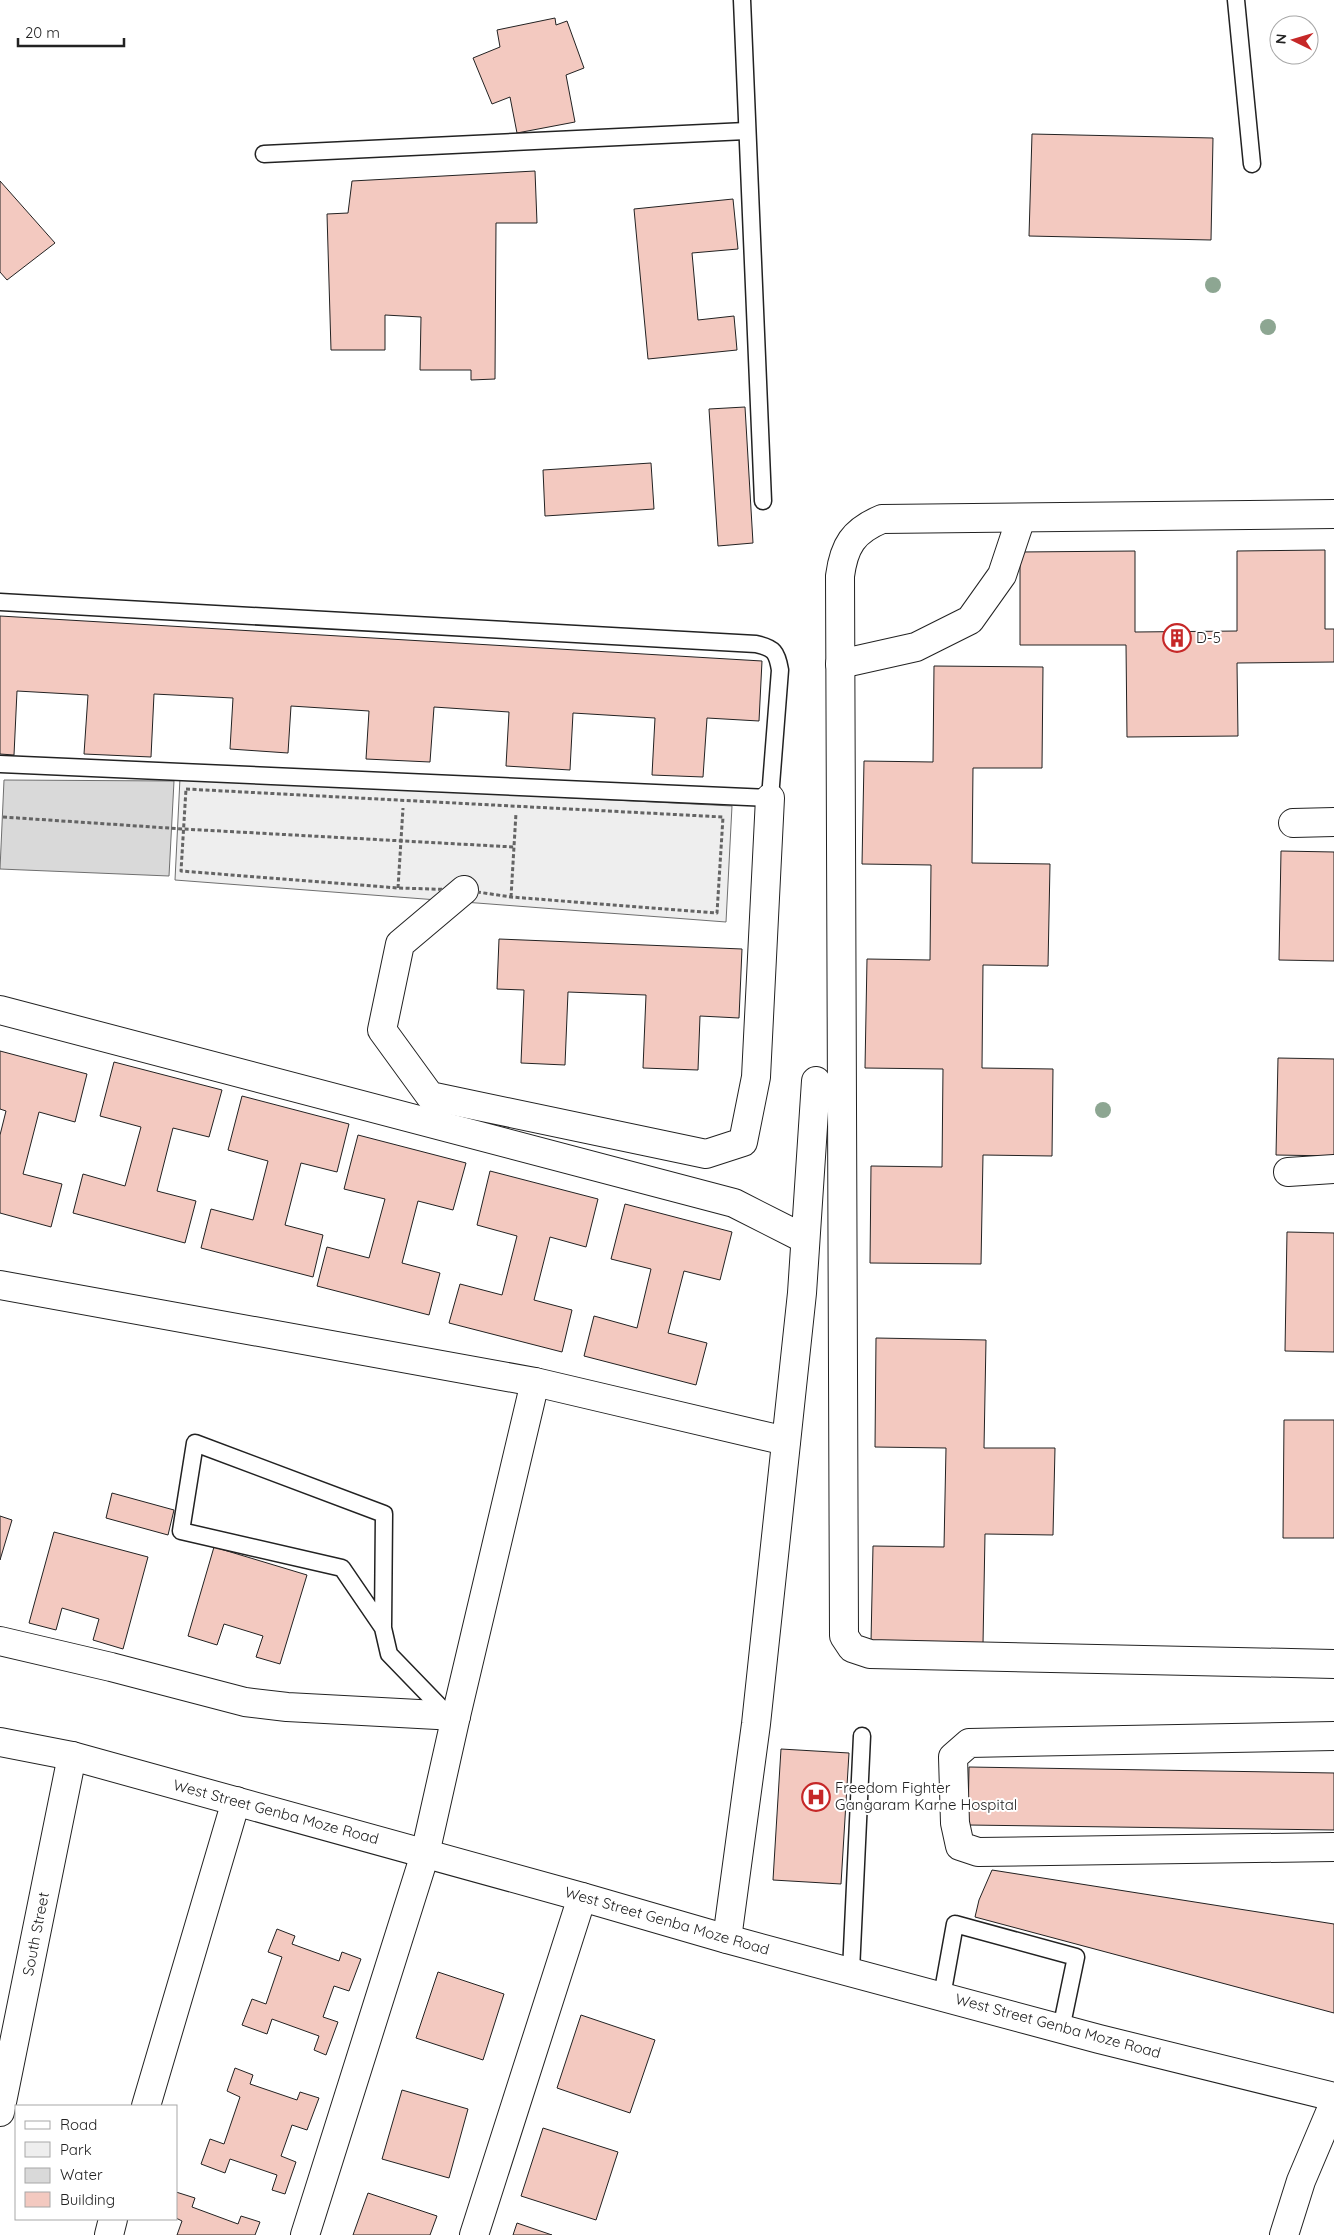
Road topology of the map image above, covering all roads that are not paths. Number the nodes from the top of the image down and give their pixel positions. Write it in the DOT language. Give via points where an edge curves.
graph roads {
  1 [pos="742,0"];
  2 [pos="1236,0"];
  3 [pos="746,131"];
  4 [pos="264,154"];
  5 [pos="1252,164"];
  6 [pos="763,502"];
  7 [pos="1334,514"];
  8 [pos="1021,518"];
  9 [pos="0,602"];
  10 [pos="840,664"];
  11 [pos="0,764"];
  12 [pos="770,798"];
  13 [pos="1334,822"];
  14 [pos="1293,823"];
  15 [pos="464,890"];
  16 [pos="0,1010"];
  17 [pos="816,1081"];
  18 [pos="1334,1169"];
  19 [pos="1288,1172"];
  20 [pos="805,1239"];
  21 [pos="0,1285"];
  22 [pos="535,1382"];
  23 [pos="786,1441"];
  24 [pos="383,1628"];
  25 [pos="0,1642"];
  26 [pos="1334,1664"];
  27 [pos="452,1716"];
  28 [pos="862,1736"];
  29 [pos="1334,1736"];
  30 [pos="0,1742"];
  31 [pos="72,1756"];
  32 [pos="236,1801"];
  33 [pos="1334,1847"];
  34 [pos="425,1854"];
  35 [pos="582,1897"];
  36 [pos="727,1939"];
  37 [pos="852,1971"];
  38 [pos="942,1996"];
  39 [pos="1060,2029"];
  40 [pos="1334,2098"];
  41 [pos="1334,2103"];
  42 [pos="146,2105"];
  43 [pos="0,2112"];
  44 [pos="113,2220"];
  45 [pos="109,2235"];
  46 [pos="305,2235"];
  47 [pos="474,2235"];
  48 [pos="1284,2235"];
  1 -- 3 [label="lane"];
  2 -- 5 [label="lane"];
  3 -- 4 [label="lane"];
  3 -- 6 [label="lane"];
  7 -- 8 [label="street"];
  8 -- 10 [label="street" via="1002,575 970,620 916,647"];
  8 -- 10 [label="street" via="882,519 865,526 850,541 842,559"];
  9 -- 12 [label="lane" via="769,647 777,656 780,670"];
  10 -- 26 [label="street" via="844,1636 852,1648 870,1654"];
  11 -- 12 [label="lane"];
  12 -- 15 [label="street" via="756,1077 743,1142 706,1154 430,1096 382,1030 400,944"];
  13 -- 14 [label="street"];
  16 -- 20 [label="street" via="734,1203"];
  17 -- 20 [label="street"];
  18 -- 19 [label="street"];
  20 -- 23 [label="street"];
  21 -- 22 [label="street"];
  22 -- 23 [label="street"];
  22 -- 27 [label="street"];
  23 -- 36 [label="street" via="756,1724"];
  24 -- 24 [label="lane" via="342,1568 181,1532 195,1443 384,1514"];
  24 -- 27 [label="lane" via="389,1654"];
  25 -- 27 [label="street" via="245,1702"];
  27 -- 34 [label="street"];
  28 -- 37 [label="lane"];
  29 -- 33 [label="street" via="969,1743 953,1757 955,1823 960,1846 978,1852"];
  30 -- 31 [label="street, West Street Genba Moze Road"];
  31 -- 32 [label="street, West Street Genba Moze Road"];
  31 -- 43 [label="street, South Street"];
  32 -- 34 [label="street, West Street Genba Moze Road"];
  32 -- 42 [label="street"];
  34 -- 35 [label="street, West Street Genba Moze Road"];
  34 -- 46 [label="street"];
  35 -- 36 [label="street, West Street Genba Moze Road"];
  35 -- 47 [label="street"];
  36 -- 37 [label="street, West Street Genba Moze Road"];
  37 -- 38 [label="street, West Street Genba Moze Road"];
  38 -- 39 [label="street, West Street Genba Moze Road"];
  38 -- 39 [label="lane" via="955,1924 1076,1957"];
  39 -- 40 [label="street, West Street Genba Moze Road"];
  41 -- 48 [label="street" via="1301,2181"];
  44 -- 45 [label="street"];
}
